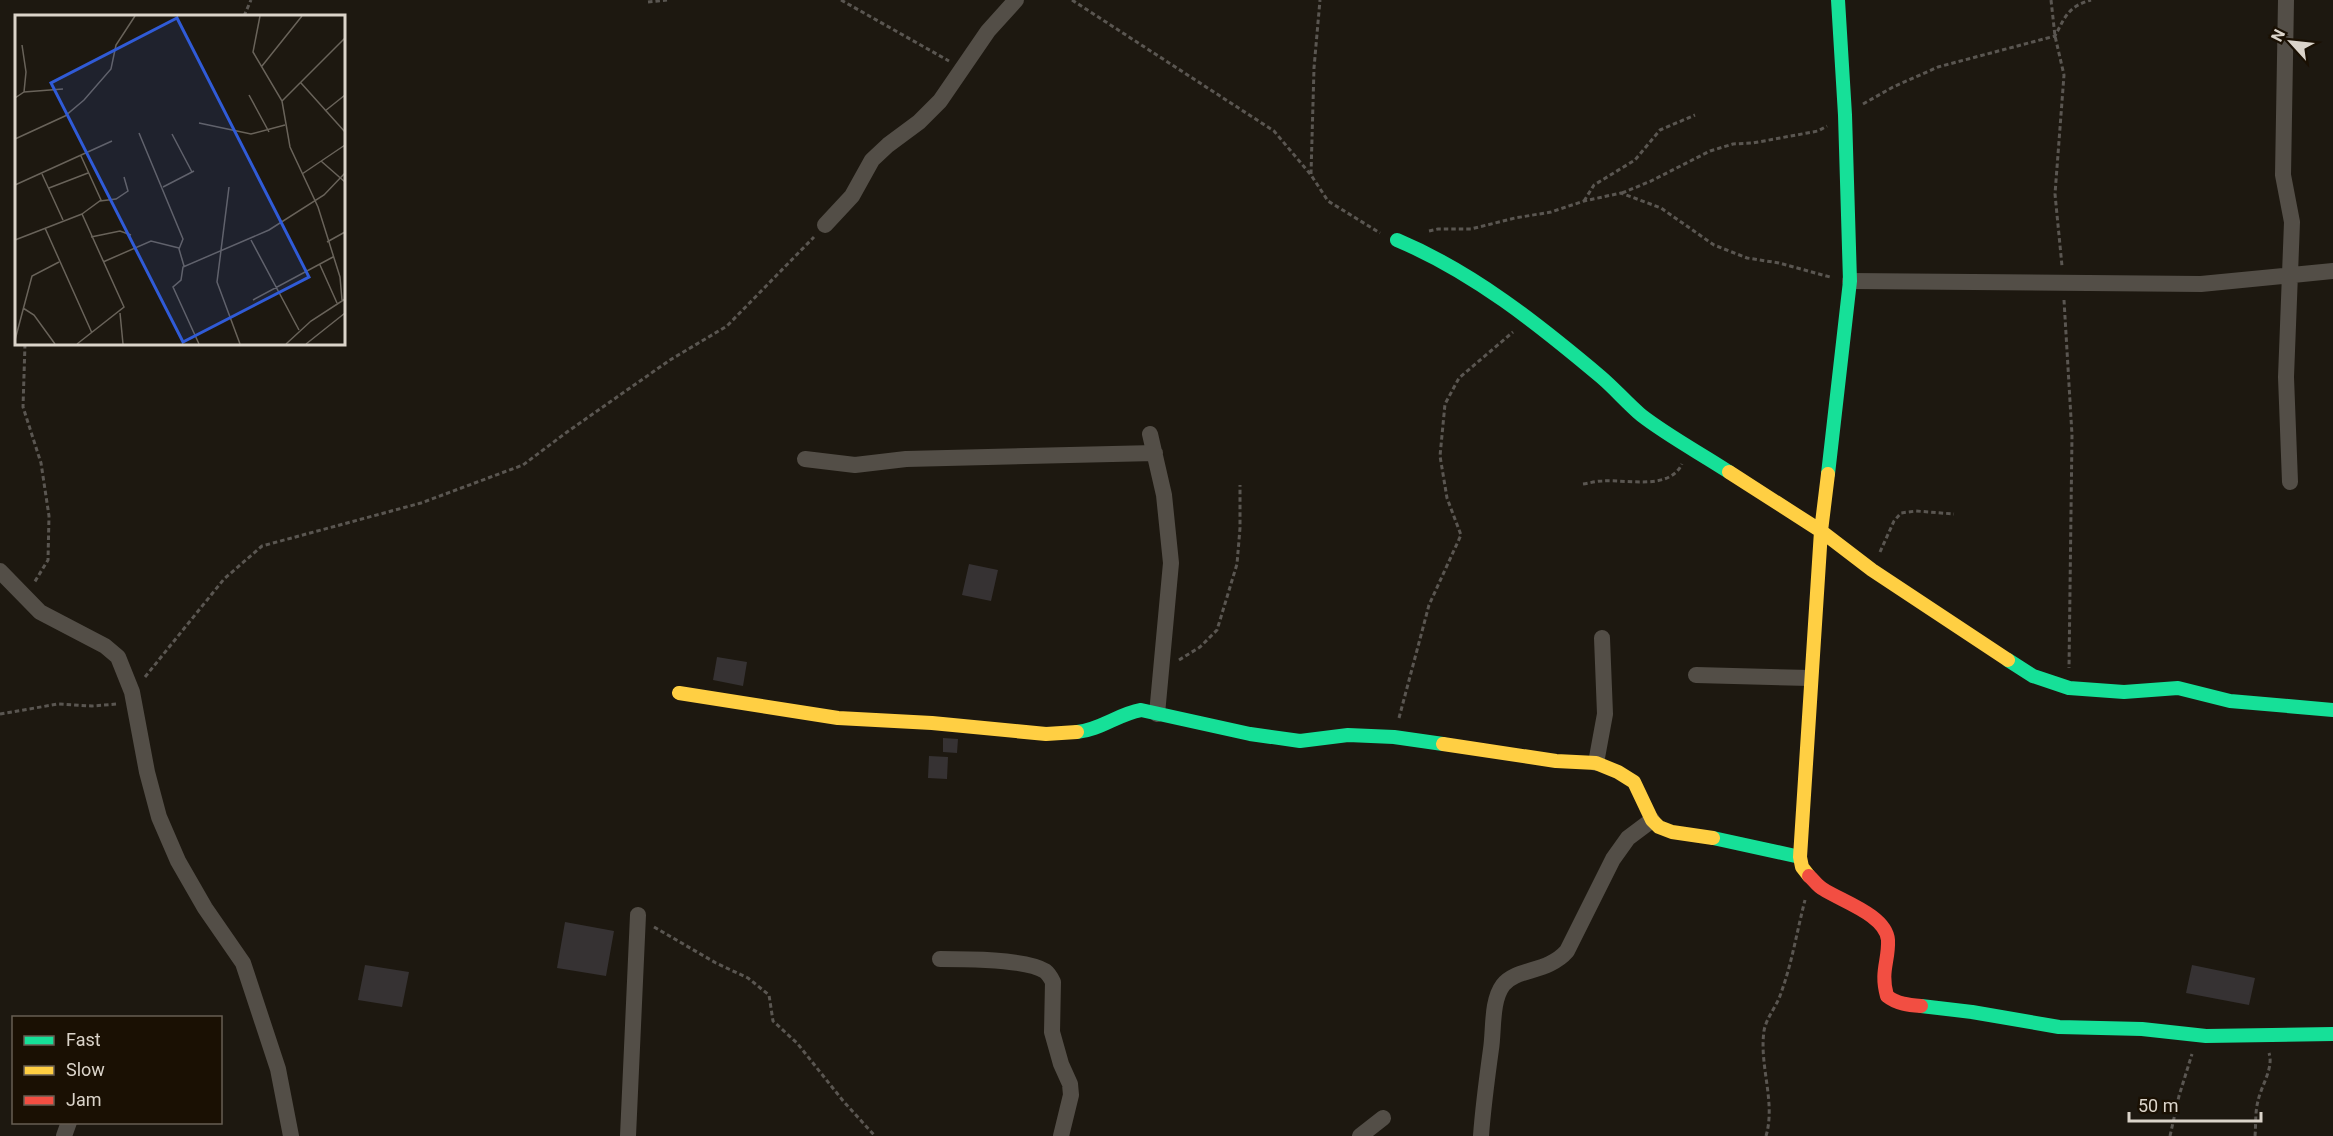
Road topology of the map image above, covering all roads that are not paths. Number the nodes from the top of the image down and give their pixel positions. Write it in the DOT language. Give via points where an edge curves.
graph roads {
  1 [pos="1016,0"];
  2 [pos="1838,0"];
  3 [pos="2286,0"];
  4 [pos="825,225"];
  5 [pos="1397,240"];
  6 [pos="2333,271"];
  7 [pos="2290,275"];
  8 [pos="1850,281"];
  9 [pos="1150,434"];
  10 [pos="1155,453"];
  11 [pos="805,459"];
  12 [pos="2290,482"];
  13 [pos="1821,531"];
  14 [pos="0,571"];
  15 [pos="1602,638"];
  16 [pos="1696,675"];
  17 [pos="1810,678"];
  18 [pos="679,693"];
  19 [pos="2333,710"];
  20 [pos="1157,714"];
  21 [pos="1596,763"];
  22 [pos="1652,820"];
  23 [pos="1800,857"];
  24 [pos="638,915"];
  25 [pos="940,959"];
  26 [pos="2333,1034"];
  27 [pos="1383,1118"];
  28 [pos="291,1136"];
  29 [pos="628,1136"];
  30 [pos="1061,1136"];
  31 [pos="1360,1136"];
  32 [pos="1481,1136"];
  1 -- 4 [label="street" via="988,32 940,101 872,160 852,196"];
  2 -- 8 [label="street"];
  3 -- 7 [label="street" via="2283,175 2292,222"];
  5 -- 13 [label="street" via="1473,279 1529,319 1641,415"];
  6 -- 7 [label="street"];
  7 -- 8 [label="street" via="2201,284"];
  7 -- 12 [label="street" via="2286,377"];
  8 -- 13 [label="street"];
  9 -- 10 [label="street"];
  10 -- 11 [label="street" via="906,459 855,465"];
  10 -- 20 [label="street" via="1172,563"];
  13 -- 17 [label="street"];
  13 -- 19 [label="street" via="1872,570 2033,676 2069,688 2124,692 2178,688 2230,700"];
  14 -- 28 [label="street" via="40,612 105,646 118,657 133,697 159,817 183,870 243,963 278,1069"];
  15 -- 21 [label="street" via="1605,714"];
  16 -- 17 [label="street"];
  17 -- 23 [label="street"];
  18 -- 20 [label="street" via="838,718 1046,734 1088,731 1131,712"];
  20 -- 21 [label="street" via="1300,741 1348,735 1394,737 1556,761"];
  21 -- 22 [label="street" via="1634,782"];
  22 -- 23 [label="street" via="1672,832"];
  22 -- 32 [label="street" via="1628,838 1613,859 1559,960 1518,975 1504,985 1495,1013"];
  23 -- 26 [label="street" via="1802,867 1820,888 1874,917 1884,928 1888,939 1884,989 1892,1000 2059,1027 2142,1029 2206,1036"];
  24 -- 29 [label="street"];
  25 -- 30 [label="street" via="987,959 1032,966 1050,975 1052,1032 1071,1095"];
  27 -- 31 [label="street"];
}
